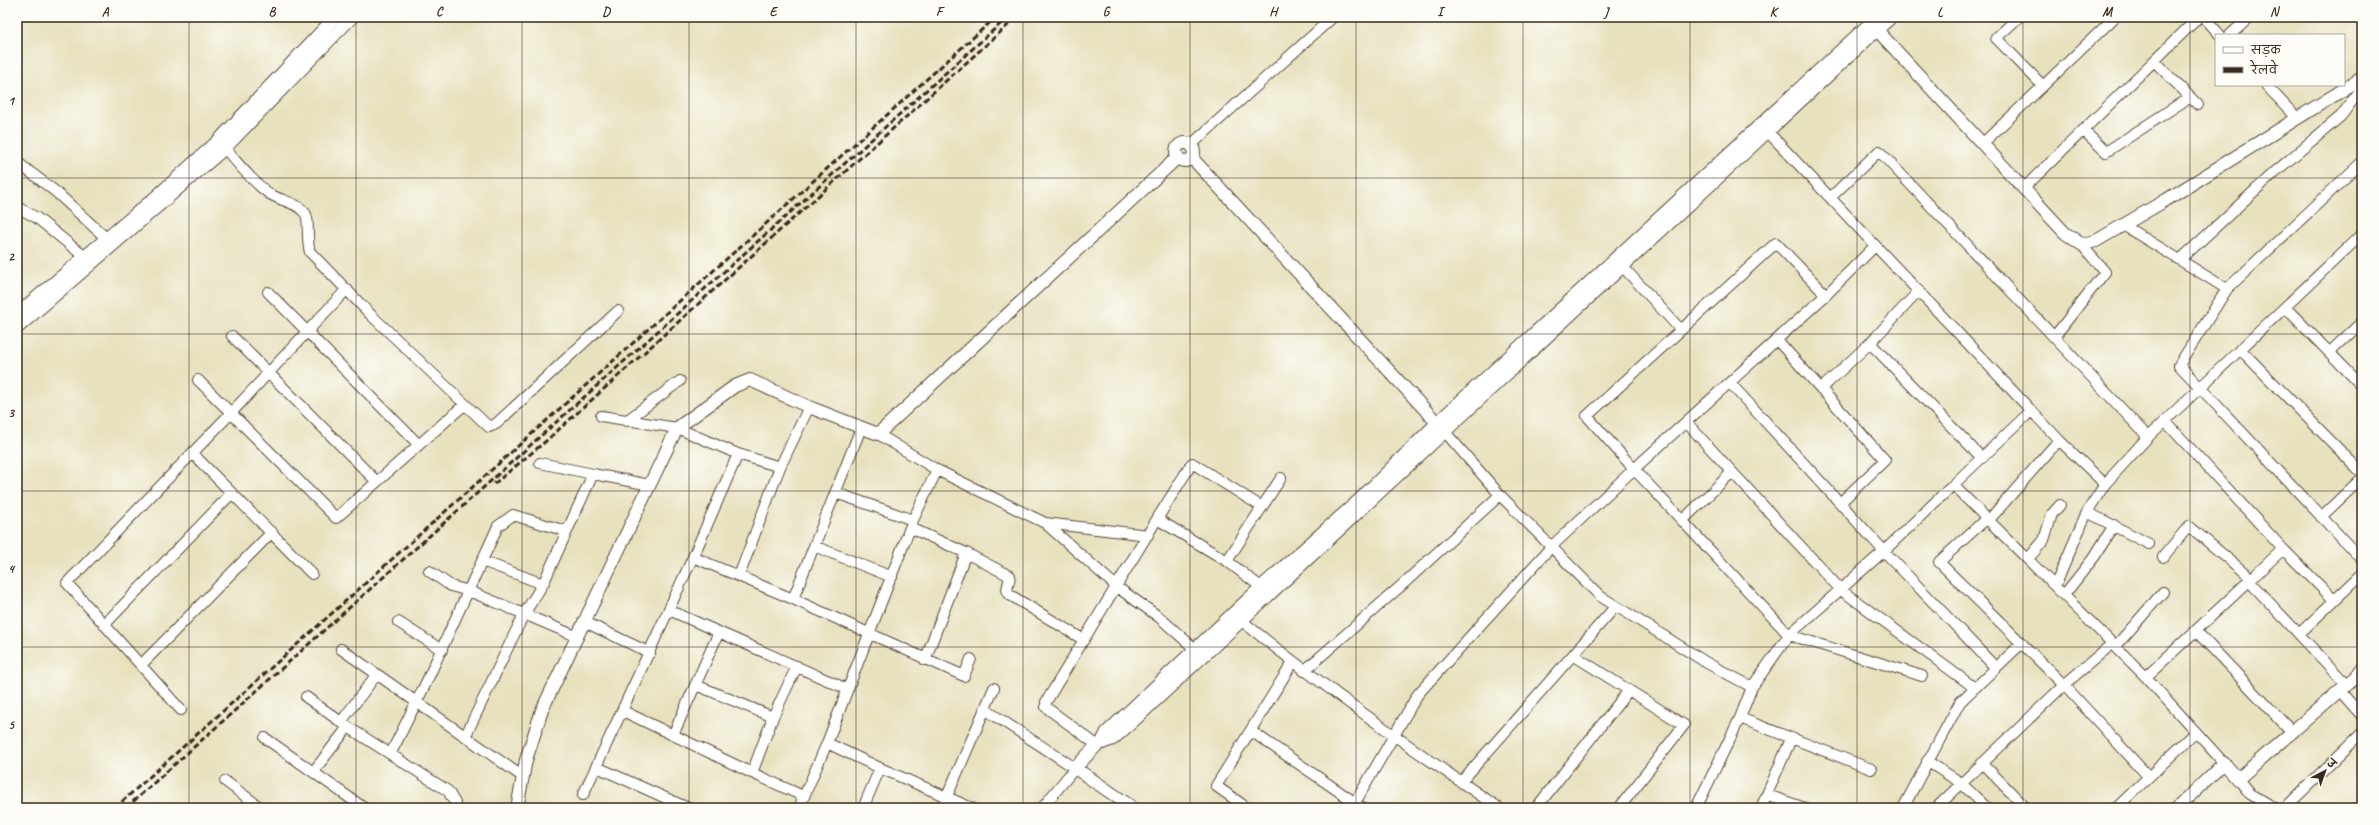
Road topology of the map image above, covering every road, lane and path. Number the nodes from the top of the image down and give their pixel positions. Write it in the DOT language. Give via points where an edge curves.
graph roads {
  1 [pos="335,17"];
  2 [pos="352,17"];
  3 [pos="1333,17"];
  4 [pos="1878,17"];
  5 [pos="1891,17"];
  6 [pos="2019,17"];
  7 [pos="2115,17"];
  8 [pos="2199,17"];
  9 [pos="2204,17"];
  10 [pos="2250,17"];
  11 [pos="1877,30"];
  12 [pos="2219,34"];
  13 [pos="2231,34"];
  14 [pos="2154,61"];
  15 [pos="2362,78"];
  16 [pos="2043,86"];
  17 [pos="2267,86"];
  18 [pos="2362,88"];
  19 [pos="2190,97"];
  20 [pos="2198,105"];
  21 [pos="2297,118"];
  22 [pos="2083,130"];
  23 [pos="1768,132"];
  24 [pos="221,144"];
  25 [pos="1982,144"];
  26 [pos="1191,145"];
  27 [pos="1178,157"];
  28 [pos="1192,158"];
  29 [pos="17,162"];
  30 [pos="2362,162"];
  31 [pos="2023,188"];
  32 [pos="1831,197"];
  33 [pos="17,206"];
  34 [pos="2123,225"];
  35 [pos="2362,234"];
  36 [pos="106,238"];
  37 [pos="2082,244"];
  38 [pos="1875,246"];
  39 [pos="85,257"];
  40 [pos="2180,260"];
  41 [pos="1623,267"];
  42 [pos="347,289"];
  43 [pos="1593,289"];
  44 [pos="2227,290"];
  45 [pos="1919,291"];
  46 [pos="268,292"];
  47 [pos="1826,295"];
  48 [pos="2285,307"];
  49 [pos="618,311"];
  50 [pos="18,321"];
  51 [pos="2362,322"];
  52 [pos="1681,330"];
  53 [pos="307,332"];
  54 [pos="232,336"];
  55 [pos="2054,337"];
  56 [pos="1777,340"];
  57 [pos="1870,343"];
  58 [pos="2240,349"];
  59 [pos="2330,352"];
  60 [pos="269,373"];
  61 [pos="198,380"];
  62 [pos="680,381"];
  63 [pos="1730,382"];
  64 [pos="2362,386"];
  65 [pos="2199,388"];
  66 [pos="1821,389"];
  67 [pos="464,405"];
  68 [pos="809,407"];
  69 [pos="2031,411"];
  70 [pos="231,413"];
  71 [pos="601,416"];
  72 [pos="626,421"];
  73 [pos="2165,421"];
  74 [pos="1686,422"];
  75 [pos="1438,423"];
  76 [pos="677,428"];
  77 [pos="861,428"];
  78 [pos="1446,433"];
  79 [pos="878,434"];
  80 [pos="2148,437"];
  81 [pos="2059,440"];
  82 [pos="419,445"];
  83 [pos="192,453"];
  84 [pos="738,454"];
  85 [pos="1982,458"];
  86 [pos="540,463"];
  87 [pos="780,467"];
  88 [pos="1634,469"];
  89 [pos="937,470"];
  90 [pos="1732,472"];
  91 [pos="2362,473"];
  92 [pos="593,474"];
  93 [pos="1281,478"];
  94 [pos="2362,478"];
  95 [pos="377,482"];
  96 [pos="2105,484"];
  97 [pos="650,485"];
  98 [pos="1953,485"];
  99 [pos="232,493"];
  100 [pos="836,493"];
  101 [pos="1500,495"];
  102 [pos="1841,502"];
  103 [pos="2060,505"];
  104 [pos="1262,507"];
  105 [pos="2087,512"];
  106 [pos="2321,517"];
  107 [pos="1157,519"];
  108 [pos="1988,519"];
  109 [pos="1683,520"];
  110 [pos="1045,523"];
  111 [pos="912,524"];
  112 [pos="2114,525"];
  113 [pos="566,531"];
  114 [pos="272,532"];
  115 [pos="1148,535"];
  116 [pos="2150,544"];
  117 [pos="814,546"];
  118 [pos="1551,546"];
  119 [pos="2283,549"];
  120 [pos="1884,551"];
  121 [pos="966,553"];
  122 [pos="2163,556"];
  123 [pos="693,558"];
  124 [pos="2028,559"];
  125 [pos="2362,560"];
  126 [pos="482,561"];
  127 [pos="1227,561"];
  128 [pos="429,571"];
  129 [pos="312,574"];
  130 [pos="2362,574"];
  131 [pos="738,576"];
  132 [pos="892,577"];
  133 [pos="2250,580"];
  134 [pos="543,584"];
  135 [pos="2055,586"];
  136 [pos="1117,587"];
  137 [pos="1261,587"];
  138 [pos="1841,590"];
  139 [pos="469,591"];
  140 [pos="2163,592"];
  141 [pos="2064,595"];
  142 [pos="793,599"];
  143 [pos="2334,600"];
  144 [pos="1616,607"];
  145 [pos="669,610"];
  146 [pos="524,614"];
  147 [pos="1242,621"];
  148 [pos="398,622"];
  149 [pos="585,622"];
  150 [pos="104,625"];
  151 [pos="2196,631"];
  152 [pos="720,632"];
  153 [pos="868,633"];
  154 [pos="2299,634"];
  155 [pos="1789,635"];
  156 [pos="578,637"];
  157 [pos="1084,640"];
  158 [pos="2022,643"];
  159 [pos="2114,645"];
  160 [pos="341,649"];
  161 [pos="1195,649"];
  162 [pos="442,650"];
  163 [pos="650,653"];
  164 [pos="1573,655"];
  165 [pos="971,659"];
  166 [pos="925,660"];
  167 [pos="1293,662"];
  168 [pos="140,665"];
  169 [pos="797,666"];
  170 [pos="1996,668"];
  171 [pos="1304,671"];
  172 [pos="2362,671"];
  173 [pos="377,674"];
  174 [pos="1922,676"];
  175 [pos="2146,677"];
  176 [pos="696,685"];
  177 [pos="2064,685"];
  178 [pos="1752,687"];
  179 [pos="994,688"];
  180 [pos="1975,688"];
  181 [pos="2344,688"];
  182 [pos="847,689"];
  183 [pos="1629,690"];
  184 [pos="306,697"];
  185 [pos="417,702"];
  186 [pos="181,710"];
  187 [pos="986,710"];
  188 [pos="623,711"];
  189 [pos="2362,716"];
  190 [pos="772,717"];
  191 [pos="1740,718"];
  192 [pos="344,724"];
  193 [pos="1251,731"];
  194 [pos="2196,732"];
  195 [pos="2293,733"];
  196 [pos="2362,733"];
  197 [pos="466,735"];
  198 [pos="672,735"];
  199 [pos="1392,736"];
  200 [pos="265,738"];
  201 [pos="1791,739"];
  202 [pos="827,743"];
  203 [pos="1100,744"];
  204 [pos="391,753"];
  205 [pos="1927,762"];
  206 [pos="1982,763"];
  207 [pos="2224,763"];
  208 [pos="597,767"];
  209 [pos="880,768"];
  210 [pos="1075,768"];
  211 [pos="1871,769"];
  212 [pos="313,772"];
  213 [pos="752,774"];
  214 [pos="2148,776"];
  215 [pos="523,777"];
  216 [pos="2238,779"];
  217 [pos="226,781"];
  218 [pos="1461,782"];
  219 [pos="1961,783"];
  220 [pos="583,795"];
  221 [pos="1767,795"];
  222 [pos="803,796"];
  223 [pos="946,796"];
  224 [pos="352,804"];
  225 [pos="1357,806"];
  226 [pos="260,808"];
  227 [pos="364,808"];
  228 [pos="454,808"];
  229 [pos="517,808"];
  230 [pos="688,808"];
  231 [pos="799,808"];
  232 [pos="863,808"];
  233 [pos="942,808"];
  234 [pos="972,808"];
  235 [pos="1042,808"];
  236 [pos="1133,808"];
  237 [pos="1247,808"];
  238 [pos="1499,808"];
  239 [pos="1536,808"];
  240 [pos="1619,808"];
  241 [pos="1696,808"];
  242 [pos="1761,808"];
  243 [pos="1805,808"];
  244 [pos="1903,808"];
  245 [pos="1936,808"];
  246 [pos="1987,808"];
  247 [pos="2026,808"];
  248 [pos="2116,808"];
  249 [pos="2177,808"];
  250 [pos="2274,808"];
  251 [pos="2285,808"];
  1 -- 24 [label="street"];
  2 -- 24 [label="street"];
  3 -- 26 [label="street"];
  4 -- 43 [label="street"];
  5 -- 11 [label="street"];
  6 -- 16 [label="street" via="1996,38"];
  7 -- 16 [label="street"];
  8 -- 14 [label="street"];
  9 -- 12 [label="street"];
  10 -- 13 [label="street"];
  11 -- 23 [label="street"];
  11 -- 25 [label="street"];
  14 -- 19 [label="street"];
  14 -- 22 [label="street"];
  15 -- 21 [label="street"];
  16 -- 25 [label="street"];
  17 -- 21 [label="street"];
  18 -- 40 [label="street" via="2341,116 2275,172"];
  19 -- 20 [label="street"];
  19 -- 22 [label="street" via="2106,152"];
  21 -- 34 [label="street"];
  22 -- 31 [label="street"];
  23 -- 32 [label="street"];
  23 -- 41 [label="street"];
  24 -- 36 [label="street"];
  24 -- 42 [label="street" via="246,174 268,193 305,213 308,219 306,242 310,252"];
  24 -- 50 [label="street"];
  25 -- 31 [label="street"];
  26 -- 27 [label="street" via="1186,142 1180,144 1176,149"];
  26 -- 28 [label="street" via="1195,153"];
  27 -- 28 [label="street" via="1184,161"];
  27 -- 79 [label="street"];
  28 -- 75 [label="street"];
  29 -- 36 [label="street" via="56,192"];
  30 -- 44 [label="street"];
  31 -- 37 [label="street" via="2065,233"];
  32 -- 38 [label="street"];
  32 -- 55 [label="street" via="1879,151"];
  33 -- 39 [label="street" via="37,218"];
  34 -- 37 [label="street" via="2096,241"];
  34 -- 40 [label="street"];
  35 -- 48 [label="street"];
  36 -- 39 [label="street"];
  37 -- 55 [label="street" via="2105,272"];
  38 -- 45 [label="street"];
  38 -- 47 [label="street"];
  39 -- 50 [label="street"];
  40 -- 44 [label="street"];
  41 -- 43 [label="street"];
  41 -- 52 [label="street"];
  42 -- 53 [label="street"];
  42 -- 67 [label="street"];
  43 -- 75 [label="street"];
  43 -- 78 [label="street"];
  44 -- 65 [label="street" via="2179,365"];
  45 -- 57 [label="street"];
  45 -- 69 [label="street"];
  46 -- 53 [label="street"];
  47 -- 52 [label="street" via="1776,243"];
  47 -- 56 [label="street"];
  48 -- 58 [label="street"];
  48 -- 59 [label="street"];
  49 -- 67 [label="street" via="496,424 488,427"];
  51 -- 59 [label="street"];
  52 -- 88 [label="street" via="1587,416"];
  53 -- 60 [label="street"];
  53 -- 82 [label="street"];
  54 -- 60 [label="street"];
  55 -- 80 [label="street"];
  56 -- 63 [label="street"];
  56 -- 66 [label="street"];
  57 -- 66 [label="street"];
  57 -- 85 [label="street"];
  58 -- 65 [label="street"];
  58 -- 91 [label="street"];
  59 -- 64 [label="street"];
  60 -- 70 [label="street"];
  60 -- 95 [label="street"];
  61 -- 70 [label="street"];
  62 -- 72 [label="street"];
  63 -- 74 [label="street"];
  63 -- 102 [label="street"];
  65 -- 73 [label="street"];
  65 -- 106 [label="street"];
  66 -- 102 [label="street" via="1885,460"];
  67 -- 82 [label="street"];
  68 -- 76 [label="street" via="750,380 735,386"];
  68 -- 77 [label="street"];
  68 -- 87 [label="street"];
  69 -- 81 [label="street"];
  69 -- 85 [label="street"];
  70 -- 83 [label="street"];
  70 -- 95 [label="street" via="336,518"];
  71 -- 72 [label="street"];
  72 -- 76 [label="street"];
  73 -- 80 [label="street"];
  73 -- 119 [label="street"];
  74 -- 88 [label="street"];
  74 -- 90 [label="street"];
  75 -- 78 [label="street"];
  75 -- 137 [label="street" via="1357,502"];
  76 -- 84 [label="street"];
  76 -- 97 [label="street"];
  77 -- 79 [label="street"];
  77 -- 100 [label="street"];
  78 -- 101 [label="street"];
  78 -- 147 [label="street"];
  79 -- 89 [label="street"];
  80 -- 96 [label="street"];
  81 -- 96 [label="street"];
  81 -- 108 [label="street"];
  82 -- 95 [label="street"];
  83 -- 99 [label="street"];
  83 -- 150 [label="street" via="67,583"];
  84 -- 87 [label="street"];
  84 -- 123 [label="street"];
  85 -- 98 [label="street"];
  86 -- 92 [label="street"];
  87 -- 131 [label="street"];
  88 -- 109 [label="street"];
  88 -- 118 [label="street"];
  89 -- 110 [label="street"];
  89 -- 111 [label="street"];
  90 -- 109 [label="street"];
  90 -- 138 [label="street"];
  92 -- 97 [label="street"];
  92 -- 113 [label="street"];
  93 -- 104 [label="street"];
  94 -- 106 [label="street"];
  96 -- 105 [label="street"];
  97 -- 149 [label="street"];
  98 -- 108 [label="street"];
  98 -- 120 [label="street"];
  99 -- 114 [label="street"];
  99 -- 150 [label="street"];
  100 -- 111 [label="street"];
  100 -- 117 [label="street"];
  101 -- 118 [label="street"];
  101 -- 171 [label="street"];
  102 -- 120 [label="street"];
  103 -- 124 [label="street" via="2052,514 2044,540"];
  104 -- 107 [label="street" via="1192,463"];
  104 -- 127 [label="street"];
  105 -- 112 [label="street"];
  105 -- 135 [label="street"];
  106 -- 125 [label="street"];
  107 -- 115 [label="street"];
  107 -- 127 [label="street"];
  108 -- 124 [label="street"];
  108 -- 158 [label="street" via="1939,562"];
  109 -- 155 [label="street"];
  110 -- 115 [label="street"];
  110 -- 136 [label="street"];
  111 -- 121 [label="street"];
  111 -- 132 [label="street"];
  112 -- 116 [label="street"];
  112 -- 141 [label="street" via="2095,556"];
  113 -- 126 [label="street" via="513,515 498,526"];
  113 -- 134 [label="street"];
  114 -- 129 [label="street"];
  114 -- 168 [label="street"];
  115 -- 136 [label="street"];
  117 -- 132 [label="street"];
  117 -- 142 [label="street"];
  118 -- 144 [label="street" via="1600,596"];
  118 -- 199 [label="street" via="1418,694"];
  119 -- 133 [label="street"];
  119 -- 143 [label="street"];
  120 -- 138 [label="street"];
  120 -- 170 [label="street"];
  121 -- 157 [label="street" via="1010,576 1007,590 1010,595"];
  121 -- 166 [label="street"];
  122 -- 133 [label="street" via="2189,526"];
  123 -- 131 [label="street"];
  123 -- 145 [label="street"];
  124 -- 135 [label="street"];
  126 -- 134 [label="street"];
  126 -- 139 [label="street"];
  127 -- 137 [label="street"];
  128 -- 139 [label="street" via="450,586"];
  130 -- 143 [label="street"];
  131 -- 142 [label="street"];
  132 -- 153 [label="street"];
  133 -- 151 [label="street"];
  133 -- 154 [label="street"];
  134 -- 146 [label="street"];
  135 -- 141 [label="street"];
  136 -- 157 [label="street"];
  136 -- 161 [label="street" via="1159,617"];
  137 -- 161 [label="street"];
  138 -- 155 [label="street"];
  138 -- 180 [label="street"];
  139 -- 146 [label="street"];
  139 -- 162 [label="street"];
  140 -- 159 [label="street"];
  141 -- 159 [label="street"];
  142 -- 153 [label="street"];
  143 -- 154 [label="street"];
  144 -- 164 [label="street"];
  144 -- 178 [label="street" via="1707,663"];
  145 -- 152 [label="street"];
  145 -- 163 [label="street"];
  146 -- 156 [label="street"];
  146 -- 197 [label="street"];
  147 -- 167 [label="street"];
  147 -- 203 [label="street" via="1113,739"];
  148 -- 162 [label="street"];
  149 -- 156 [label="street"];
  149 -- 163 [label="street"];
  150 -- 168 [label="street"];
  151 -- 175 [label="street"];
  151 -- 195 [label="street"];
  152 -- 169 [label="street"];
  152 -- 176 [label="street"];
  153 -- 166 [label="street"];
  153 -- 182 [label="street"];
  154 -- 181 [label="street"];
  155 -- 174 [label="street"];
  155 -- 178 [label="street"];
  156 -- 215 [label="street" via="542,710 531,740"];
  157 -- 203 [label="street" via="1046,702 1046,707"];
  158 -- 170 [label="street"];
  158 -- 177 [label="street"];
  159 -- 175 [label="street"];
  159 -- 177 [label="street"];
  160 -- 173 [label="street"];
  161 -- 203 [label="street" via="1107,732"];
  162 -- 185 [label="street"];
  163 -- 188 [label="street"];
  164 -- 183 [label="street"];
  164 -- 218 [label="street"];
  165 -- 166 [label="street" via="964,676"];
  167 -- 171 [label="street"];
  167 -- 193 [label="street"];
  168 -- 186 [label="street"];
  169 -- 182 [label="street"];
  169 -- 190 [label="street"];
  170 -- 180 [label="street"];
  171 -- 199 [label="street"];
  172 -- 181 [label="street"];
  173 -- 185 [label="street"];
  173 -- 192 [label="street"];
  175 -- 194 [label="street"];
  176 -- 190 [label="street"];
  176 -- 198 [label="street"];
  177 -- 206 [label="street"];
  177 -- 214 [label="street"];
  178 -- 191 [label="street"];
  179 -- 187 [label="street"];
  180 -- 205 [label="street" via="1960,702"];
  181 -- 189 [label="street"];
  181 -- 195 [label="street"];
  182 -- 202 [label="street"];
  183 -- 239 [label="street"];
  183 -- 240 [label="street" via="1684,725"];
  184 -- 192 [label="street"];
  185 -- 197 [label="street"];
  185 -- 204 [label="street"];
  187 -- 210 [label="street"];
  187 -- 223 [label="street"];
  188 -- 198 [label="street"];
  188 -- 208 [label="street"];
  190 -- 213 [label="street"];
  191 -- 201 [label="street"];
  191 -- 241 [label="street"];
  192 -- 204 [label="street"];
  192 -- 212 [label="street"];
  193 -- 225 [label="street"];
  193 -- 237 [label="street" via="1216,786"];
  194 -- 207 [label="street"];
  194 -- 214 [label="street"];
  195 -- 216 [label="street"];
  196 -- 251 [label="street"];
  197 -- 215 [label="street"];
  198 -- 213 [label="street"];
  199 -- 218 [label="street"];
  199 -- 225 [label="street"];
  200 -- 212 [label="street"];
  201 -- 211 [label="street"];
  201 -- 221 [label="street"];
  202 -- 209 [label="street"];
  202 -- 222 [label="street"];
  203 -- 210 [label="street"];
  204 -- 228 [label="street" via="448,792 455,803"];
  205 -- 219 [label="street"];
  205 -- 244 [label="street"];
  206 -- 219 [label="street"];
  206 -- 247 [label="street"];
  207 -- 216 [label="street"];
  207 -- 249 [label="street"];
  208 -- 220 [label="street"];
  208 -- 230 [label="street"];
  209 -- 223 [label="street"];
  209 -- 232 [label="street"];
  210 -- 235 [label="street"];
  210 -- 236 [label="street"];
  212 -- 224 [label="street"];
  213 -- 222 [label="street"];
  214 -- 248 [label="street"];
  215 -- 229 [label="street"];
  216 -- 250 [label="street" via="2250,794"];
  217 -- 226 [label="street"];
  218 -- 238 [label="street"];
  219 -- 245 [label="street"];
  219 -- 246 [label="street"];
  221 -- 242 [label="street"];
  221 -- 243 [label="street"];
  222 -- 231 [label="street"];
  223 -- 233 [label="street"];
  223 -- 234 [label="street"];
  224 -- 227 [label="street"];
}
